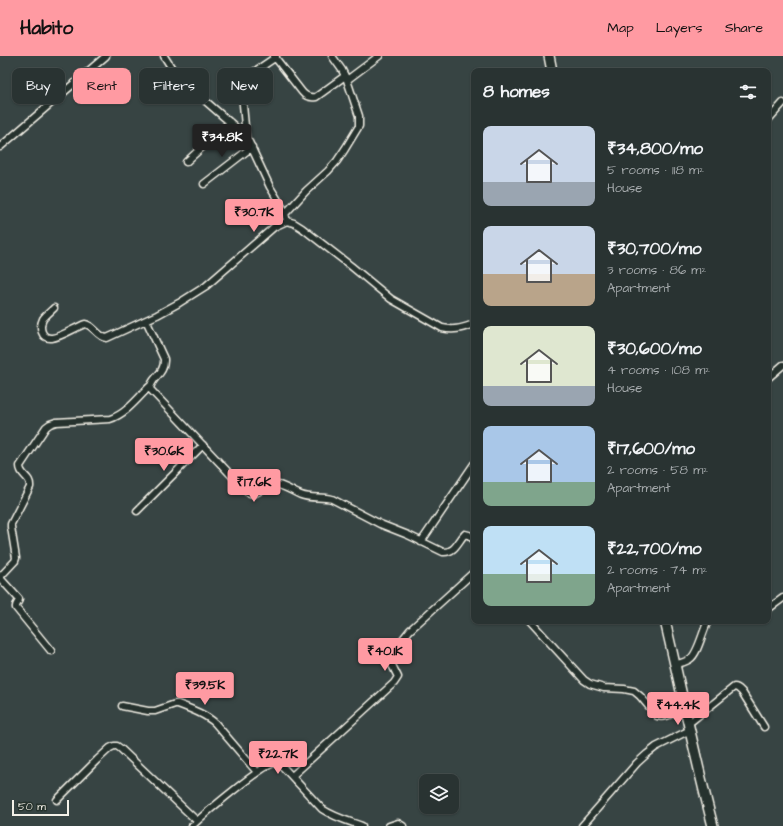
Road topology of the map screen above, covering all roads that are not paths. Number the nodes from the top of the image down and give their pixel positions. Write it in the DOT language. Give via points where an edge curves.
graph roads {
  1 [pos="106,56"];
  2 [pos="164,56"];
  3 [pos="332,56"];
  4 [pos="379,56"];
  5 [pos="549,56"];
  6 [pos="275,57"];
  7 [pos="551,68"];
  8 [pos="346,78"];
  9 [pos="783,103"];
  10 [pos="771,116"];
  11 [pos="230,122"];
  12 [pos="246,138"];
  13 [pos="0,147"];
  14 [pos="252,147"];
  15 [pos="186,162"];
  16 [pos="204,184"];
  17 [pos="285,214"];
  18 [pos="287,221"];
  19 [pos="54,308"];
  20 [pos="146,320"];
  21 [pos="471,325"];
  22 [pos="783,365"];
  23 [pos="771,375"];
  24 [pos="150,387"];
  25 [pos="203,445"];
  26 [pos="471,469"];
  27 [pos="137,511"];
  28 [pos="471,537"];
  29 [pos="421,542"];
  30 [pos="471,575"];
  31 [pos="0,578"];
  32 [pos="783,598"];
  33 [pos="771,607"];
  34 [pos="533,624"];
  35 [pos="666,624"];
  36 [pos="706,624"];
  37 [pos="51,651"];
  38 [pos="675,665"];
  39 [pos="122,706"];
  40 [pos="685,708"];
  41 [pos="689,727"];
  42 [pos="764,727"];
  43 [pos="257,772"];
  44 [pos="292,776"];
  45 [pos="57,800"];
  46 [pos="197,821"];
  47 [pos="192,826"];
  48 [pos="362,826"];
  49 [pos="389,826"];
  50 [pos="403,826"];
  51 [pos="582,826"];
  52 [pos="713,826"];
  1 -- 13 [label="street"];
  2 -- 11 [label="street" via="180,79"];
  3 -- 8 [label="street"];
  4 -- 8 [label="street"];
  5 -- 7 [label="main road"];
  6 -- 8 [label="street" via="304,95 311,98"];
  6 -- 12 [label="street" via="242,80"];
  8 -- 17 [label="street" via="359,116 359,126 337,161"];
  9 -- 10 [label="street"];
  11 -- 12 [label="street"];
  11 -- 15 [label="street"];
  12 -- 14 [label="street"];
  14 -- 16 [label="street"];
  14 -- 17 [label="street"];
  17 -- 18 [label="street"];
  18 -- 20 [label="street" via="274,228 206,286"];
  18 -- 21 [label="street" via="302,228 392,300 442,328 454,330"];
  19 -- 20 [label="street" via="46,315 41,330 44,336 52,338 85,324 107,338"];
  20 -- 24 [label="street" via="165,364"];
  22 -- 23 [label="street"];
  24 -- 25 [label="street"];
  24 -- 31 [label="street" via="118,417 56,422 46,427 20,466 21,472 29,479 30,487 11,524 16,558"];
  25 -- 27 [label="street"];
  25 -- 29 [label="street" via="250,493 256,493 275,484 306,497 332,499"];
  26 -- 29 [label="street"];
  28 -- 29 [label="street" via="465,534 451,551 447,552"];
  30 -- 44 [label="street" via="410,630 390,655 389,659 398,677 394,683"];
  31 -- 37 [label="street" via="19,599 16,608"];
  32 -- 33 [label="street"];
  34 -- 40 [label="street" via="590,684 634,691 657,716 667,716"];
  35 -- 38 [label="main road"];
  36 -- 38 [label="street" via="694,656"];
  38 -- 40 [label="main road"];
  39 -- 43 [label="street" via="155,711 178,704 209,718"];
  40 -- 41 [label="main road"];
  41 -- 42 [label="street" via="734,687 739,688"];
  41 -- 51 [label="street" via="656,747 637,763"];
  41 -- 52 [label="main road"];
  43 -- 44 [label="street" via="275,763"];
  43 -- 46 [label="street"];
  44 -- 48 [label="street" via="322,809"];
  45 -- 46 [label="street" via="96,760 110,748 117,746"];
  46 -- 47 [label="street"];
  49 -- 50 [label="street" via="398,823"];
}
